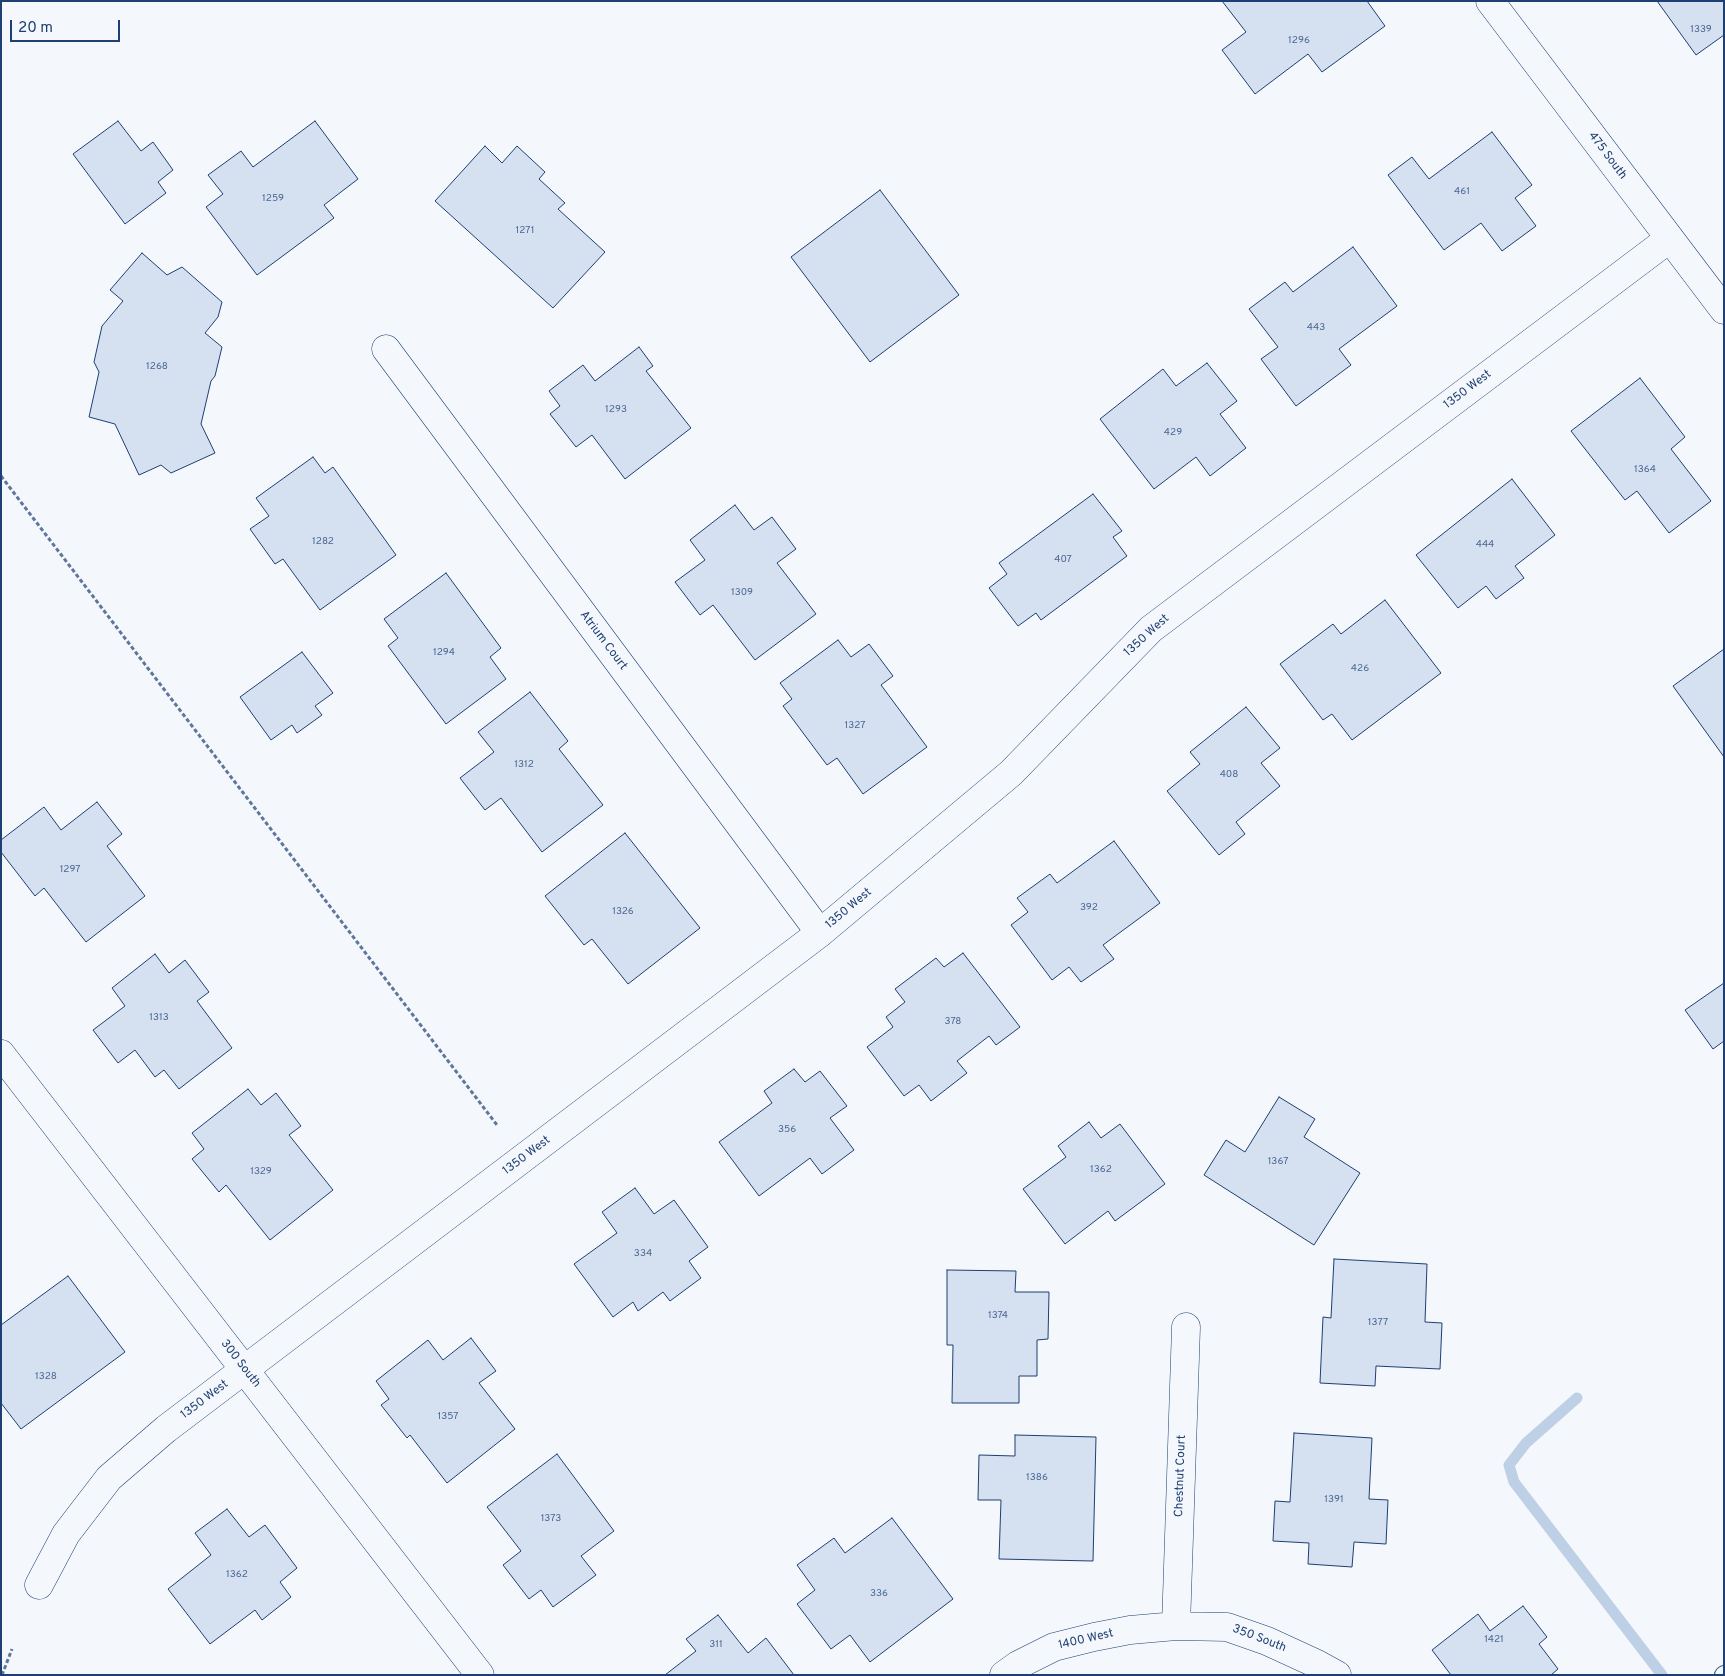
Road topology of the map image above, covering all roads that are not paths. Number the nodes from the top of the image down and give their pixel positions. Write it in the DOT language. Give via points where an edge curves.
graph roads {
  1 [pos="1490,1"];
  2 [pos="1669,238"];
  3 [pos="1724,310"];
  4 [pos="386,349"];
  5 [pos="820,933"];
  6 [pos="1,1054"];
  7 [pos="1186,1327"];
  8 [pos="245,1370"];
  9 [pos="40,1585"];
  10 [pos="1176,1626"];
  11 [pos="480,1675"];
  12 [pos="1004,1675"];
  13 [pos="1337,1675"];
  1 -- 2 [label="street, 475 South"];
  2 -- 3 [label="street, 475 South"];
  2 -- 5 [label="street, 1350 West" via="1151,629 1011,773"];
  4 -- 5 [label="street, Atrium Court"];
  5 -- 8 [label="street, 1350 West"];
  6 -- 8 [label="street, 300 South"];
  7 -- 10 [label="street, Chestnut Court"];
  8 -- 9 [label="street, 1350 West" via="166,1429 109,1478 66,1534"];
  8 -- 11 [label="street, 300 South"];
  10 -- 12 [label="street, 1400 West" via="1130,1630 1054,1647 1018,1664"];
  10 -- 13 [label="street, 350 South" via="1227,1627 1267,1641"];
}
